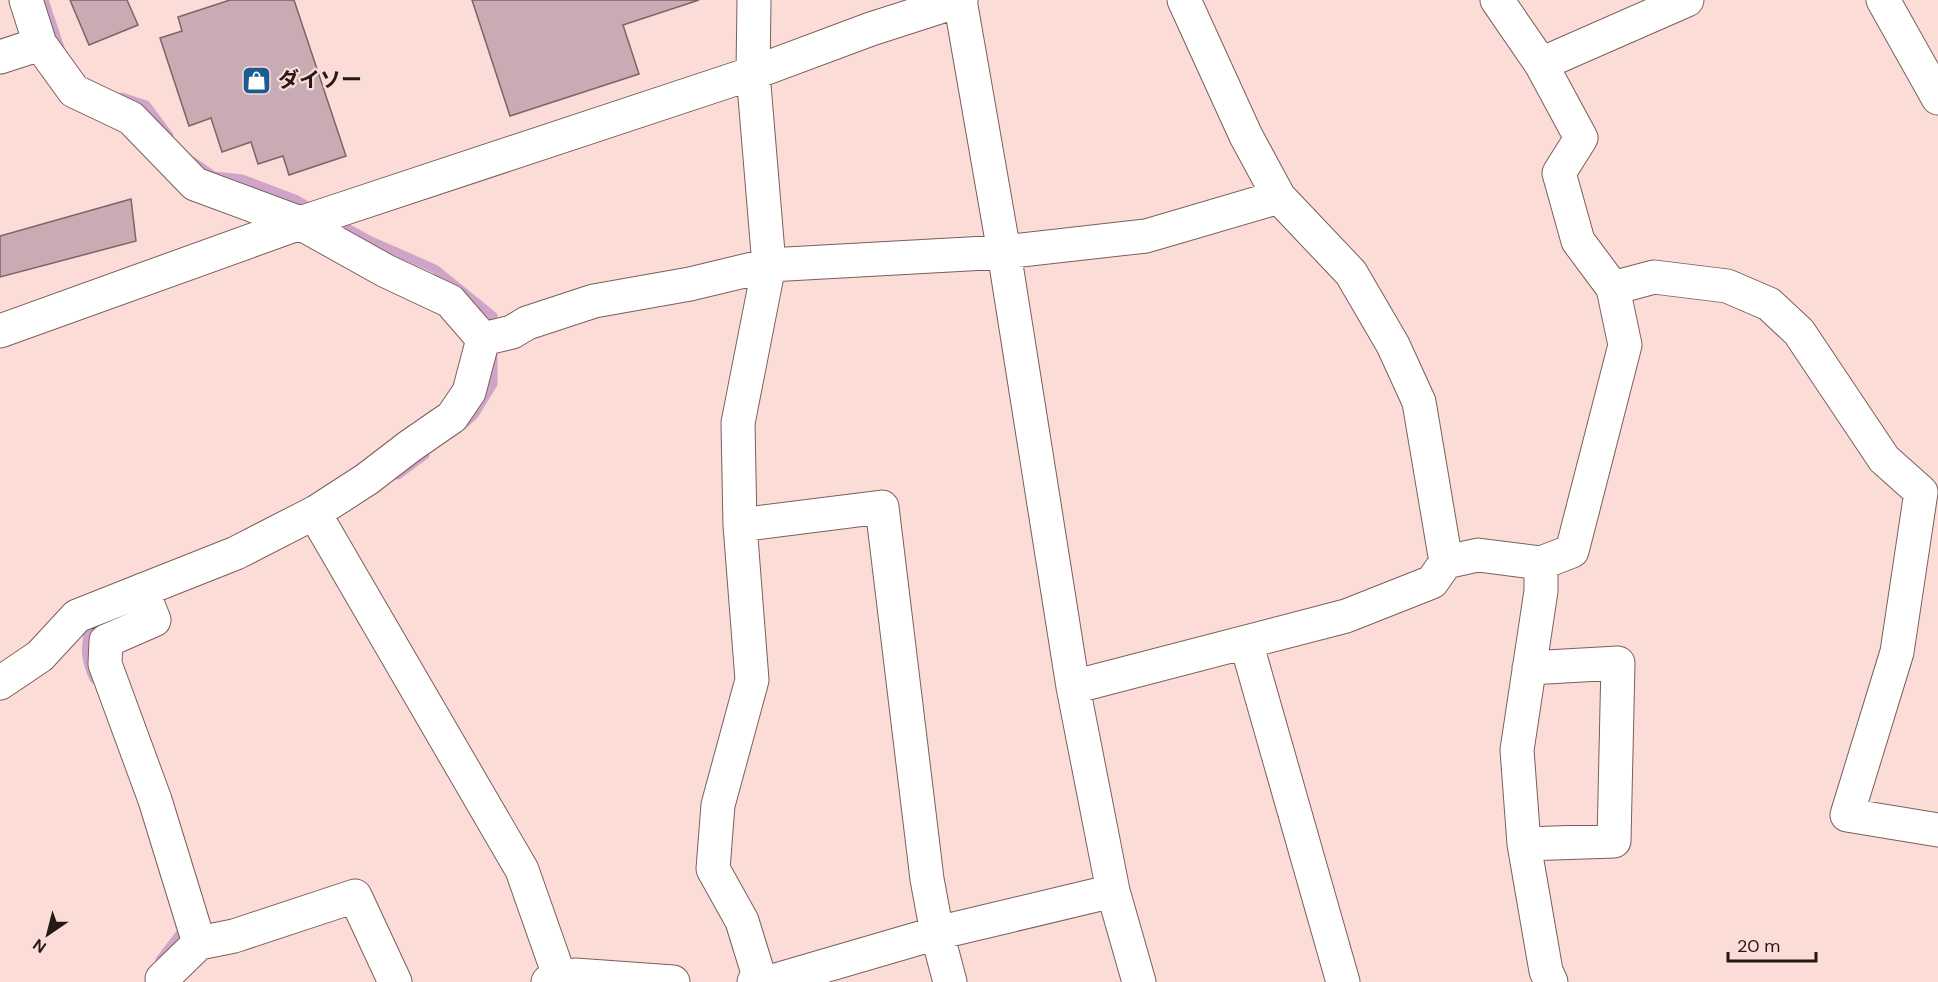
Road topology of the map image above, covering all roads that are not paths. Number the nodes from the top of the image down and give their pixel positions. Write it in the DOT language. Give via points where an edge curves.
graph roads {
  1 [pos="26,0"];
  2 [pos="754,0"];
  3 [pos="960,0"];
  4 [pos="1184,0"];
  5 [pos="1497,0"];
  6 [pos="1687,0"];
  7 [pos="1883,0"];
  8 [pos="40,44"];
  9 [pos="0,57"];
  10 [pos="1541,64"];
  11 [pos="753,73"];
  12 [pos="1938,98"];
  13 [pos="1279,197"];
  14 [pos="301,222"];
  15 [pos="1004,252"];
  16 [pos="769,265"];
  17 [pos="1612,288"];
  18 [pos="0,331"];
  19 [pos="498,336"];
  20 [pos="1929,495"];
  21 [pos="322,525"];
  22 [pos="740,525"];
  23 [pos="1446,562"];
  24 [pos="1541,563"];
  25 [pos="146,600"];
  26 [pos="1246,642"];
  27 [pos="1529,668"];
  28 [pos="0,683"];
  29 [pos="1073,687"];
  30 [pos="1938,830"];
  31 [pos="1524,844"];
  32 [pos="1113,891"];
  33 [pos="937,933"];
  34 [pos="199,944"];
  35 [pos="554,980"];
  36 [pos="164,982"];
  37 [pos="396,982"];
  38 [pos="673,982"];
  39 [pos="754,982"];
  40 [pos="769,982"];
  41 [pos="950,982"];
  42 [pos="1139,982"];
  43 [pos="1343,982"];
  44 [pos="1551,982"];
  1 -- 8 [label="street"];
  2 -- 11 [label="street"];
  3 -- 11 [label="street"];
  3 -- 15 [label="street"];
  4 -- 13 [label="street" via="1246,136"];
  5 -- 10 [label="street"];
  6 -- 10 [label="street"];
  7 -- 12 [label="street"];
  8 -- 9 [label="street"];
  8 -- 14 [label="street" via="74,91 131,118 195,184"];
  10 -- 17 [label="street" via="1581,138 1559,173 1578,241"];
  11 -- 14 [label="street"];
  11 -- 16 [label="street"];
  13 -- 15 [label="street" via="1146,236"];
  13 -- 23 [label="street" via="1351,273 1402,364 1419,402"];
  14 -- 18 [label="street"];
  14 -- 19 [label="street" via="386,271 450,301"];
  15 -- 16 [label="street"];
  15 -- 29 [label="street"];
  16 -- 19 [label="street" via="594,301"];
  16 -- 22 [label="street" via="738,423"];
  17 -- 20 [label="street" via="1654,277 1727,286 1769,304 1798,332 1884,459"];
  17 -- 24 [label="street" via="1624,345 1572,551"];
  19 -- 21 [label="street" via="452,417 367,479"];
  20 -- 30 [label="street" via="1897,652 1847,815"];
  21 -- 25 [label="street" via="236,553 164,583"];
  21 -- 35 [label="street" via="522,870"];
  22 -- 33 [label="street" via="882,507 927,879"];
  22 -- 39 [label="street" via="752,680 718,805 713,869 742,921 758,973"];
  23 -- 24 [label="street" via="1478,555"];
  23 -- 26 [label="street" via="1432,582 1346,616"];
  24 -- 27 [label="street" via="1541,591"];
  25 -- 28 [label="street" via="77,616 40,656"];
  25 -- 34 [label="street" via="106,641 105,664 155,800"];
  26 -- 29 [label="street"];
  26 -- 43 [label="street"];
  27 -- 31 [label="street" via="1517,750"];
  27 -- 31 [label="street" via="1618,663 1614,841"];
  29 -- 32 [label="street"];
  31 -- 44 [label="street"];
  32 -- 33 [label="street"];
  32 -- 42 [label="street"];
  33 -- 40 [label="street"];
  33 -- 41 [label="street"];
  34 -- 36 [label="street" via="162,979"];
  34 -- 37 [label="street" via="355,896"];
  35 -- 38 [label="street" via="575,975"];
}
